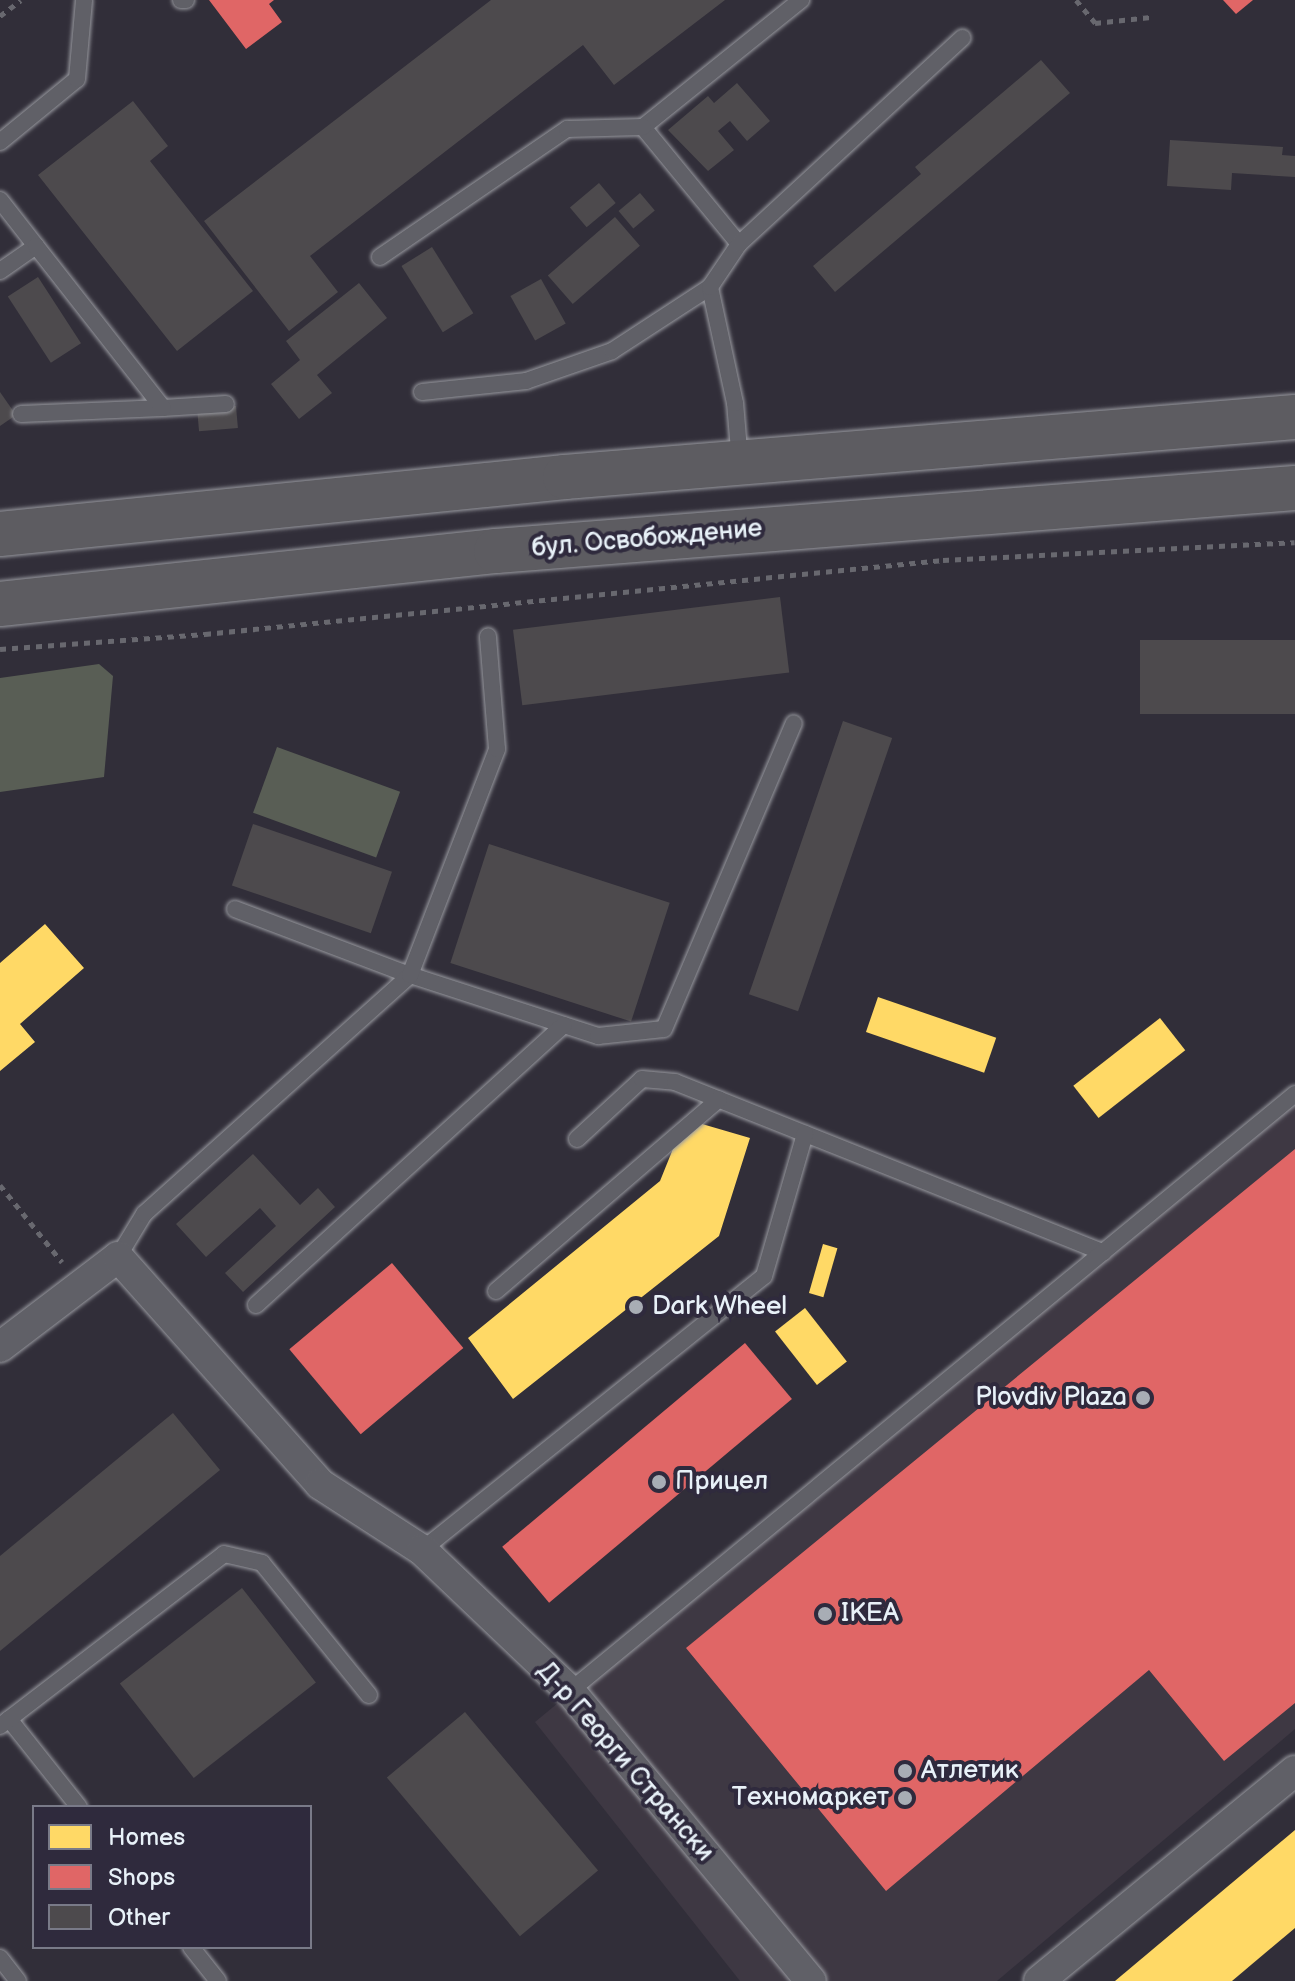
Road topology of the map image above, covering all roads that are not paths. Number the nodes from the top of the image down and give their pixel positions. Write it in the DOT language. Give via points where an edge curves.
graph roads {
  1 [pos="84,0"];
  2 [pos="801,0"];
  3 [pos="962,38"];
  4 [pos="643,127"];
  5 [pos="0,142"];
  6 [pos="0,200"];
  7 [pos="739,244"];
  8 [pos="36,246"];
  9 [pos="380,257"];
  10 [pos="0,271"];
  11 [pos="710,287"];
  12 [pos="422,392"];
  13 [pos="226,404"];
  14 [pos="163,408"];
  15 [pos="21,414"];
  16 [pos="1295,417"];
  17 [pos="740,462"];
  18 [pos="1295,488"];
  19 [pos="0,534"];
  20 [pos="0,604"];
  21 [pos="488,636"];
  22 [pos="794,723"];
  23 [pos="235,909"];
  24 [pos="410,975"];
  25 [pos="564,1025"];
  26 [pos="1295,1094"];
  27 [pos="719,1099"];
  28 [pos="805,1134"];
  29 [pos="577,1139"];
  30 [pos="1103,1252"];
  31 [pos="118,1257"];
  32 [pos="496,1291"];
  33 [pos="256,1305"];
  34 [pos="0,1347"];
  35 [pos="422,1550"];
  36 [pos="570,1691"];
  37 [pos="369,1695"];
  38 [pos="5,1722"];
  39 [pos="1295,1771"];
  40 [pos="77,1805"];
  41 [pos="193,1949"];
  42 [pos="0,1958"];
  43 [pos="18,1981"];
  44 [pos="218,1981"];
  45 [pos="811,1981"];
  46 [pos="1039,1981"];
  1 -- 5 [label="lane" via="77,79"];
  2 -- 4 [label="lane"];
  3 -- 7 [label="lane"];
  4 -- 7 [label="lane"];
  4 -- 9 [label="lane" via="567,129"];
  6 -- 8 [label="lane"];
  7 -- 11 [label="lane"];
  8 -- 10 [label="lane"];
  8 -- 14 [label="lane"];
  11 -- 12 [label="lane" via="612,351 526,381"];
  11 -- 17 [label="lane" via="735,403"];
  13 -- 14 [label="lane"];
  14 -- 15 [label="lane"];
  16 -- 17 [label="main road"];
  17 -- 19 [label="main road"];
  18 -- 20 [label="main road, бул. Освобождение" via="496,551"];
  21 -- 24 [label="lane" via="497,749"];
  22 -- 25 [label="lane" via="664,1029 598,1036"];
  23 -- 24 [label="lane"];
  24 -- 25 [label="lane"];
  24 -- 31 [label="lane" via="144,1214"];
  25 -- 33 [label="lane"];
  26 -- 30 [label="lane"];
  27 -- 28 [label="lane"];
  27 -- 29 [label="lane" via="675,1082 642,1079"];
  27 -- 32 [label="lane"];
  28 -- 30 [label="lane"];
  28 -- 35 [label="lane" via="764,1276"];
  30 -- 36 [label="lane"];
  31 -- 34 [label="street"];
  31 -- 35 [label="street, Д-р Георги Странски" via="320,1484"];
  35 -- 36 [label="street, Д-р Георги Странски"];
  36 -- 45 [label="street, Д-р Георги Странски"];
  37 -- 38 [label="lane" via="262,1563 224,1554"];
  38 -- 40 [label="lane"];
  39 -- 46 [label="street"];
  41 -- 44 [label="lane"];
  42 -- 43 [label="lane"];
}
